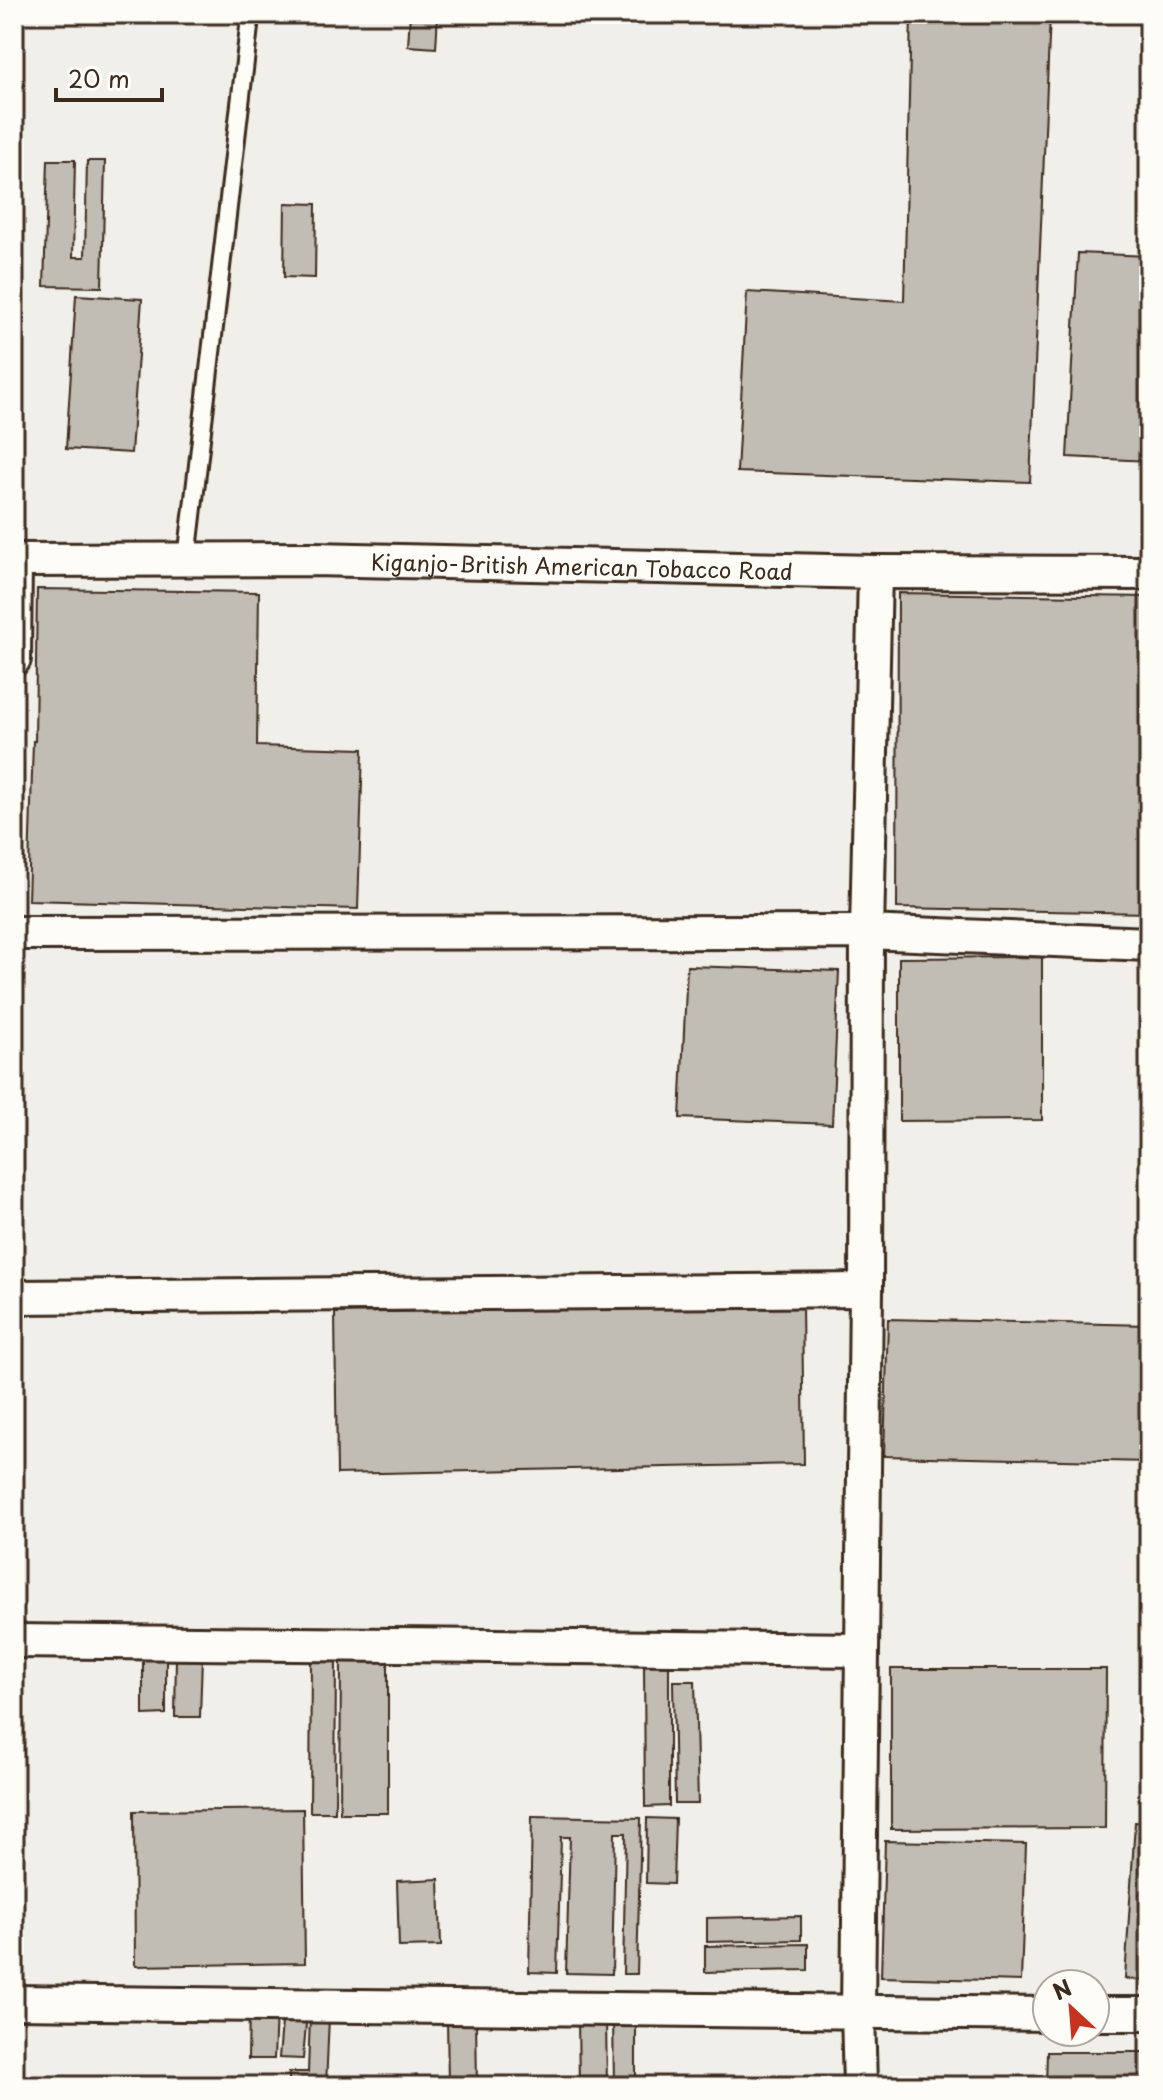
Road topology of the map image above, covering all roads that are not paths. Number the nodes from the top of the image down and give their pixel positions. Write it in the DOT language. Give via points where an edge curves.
graph roads {
  1 [pos="249,27"];
  2 [pos="187,559"];
  3 [pos="14,560"];
  4 [pos="875,572"];
  5 [pos="1149,573"];
  6 [pos="14,659"];
  7 [pos="867,932"];
  8 [pos="14,933"];
  9 [pos="1149,944"];
  10 [pos="866,1290"];
  11 [pos="14,1297"];
  12 [pos="14,1641"];
  13 [pos="861,1650"];
  14 [pos="14,2002"];
  15 [pos="858,2012"];
  16 [pos="1031,2014"];
  17 [pos="1111,2014"];
  18 [pos="1149,2014"];
  19 [pos="860,2086"];
  1 -- 2 [label="lane"];
  2 -- 3 [label="street, Kiganjo-British American Tobacco Road"];
  2 -- 4 [label="street, Kiganjo-British American Tobacco Road"];
  3 -- 6 [label="street"];
  4 -- 5 [label="street, Kiganjo-British American Tobacco Road"];
  4 -- 7 [label="street"];
  7 -- 8 [label="street"];
  7 -- 9 [label="street"];
  7 -- 10 [label="street"];
  10 -- 11 [label="street"];
  10 -- 13 [label="street"];
  12 -- 13 [label="street"];
  13 -- 15 [label="street"];
  14 -- 15 [label="street"];
  15 -- 16 [label="street"];
  15 -- 19 [label="street"];
  17 -- 18 [label="street"];
}
